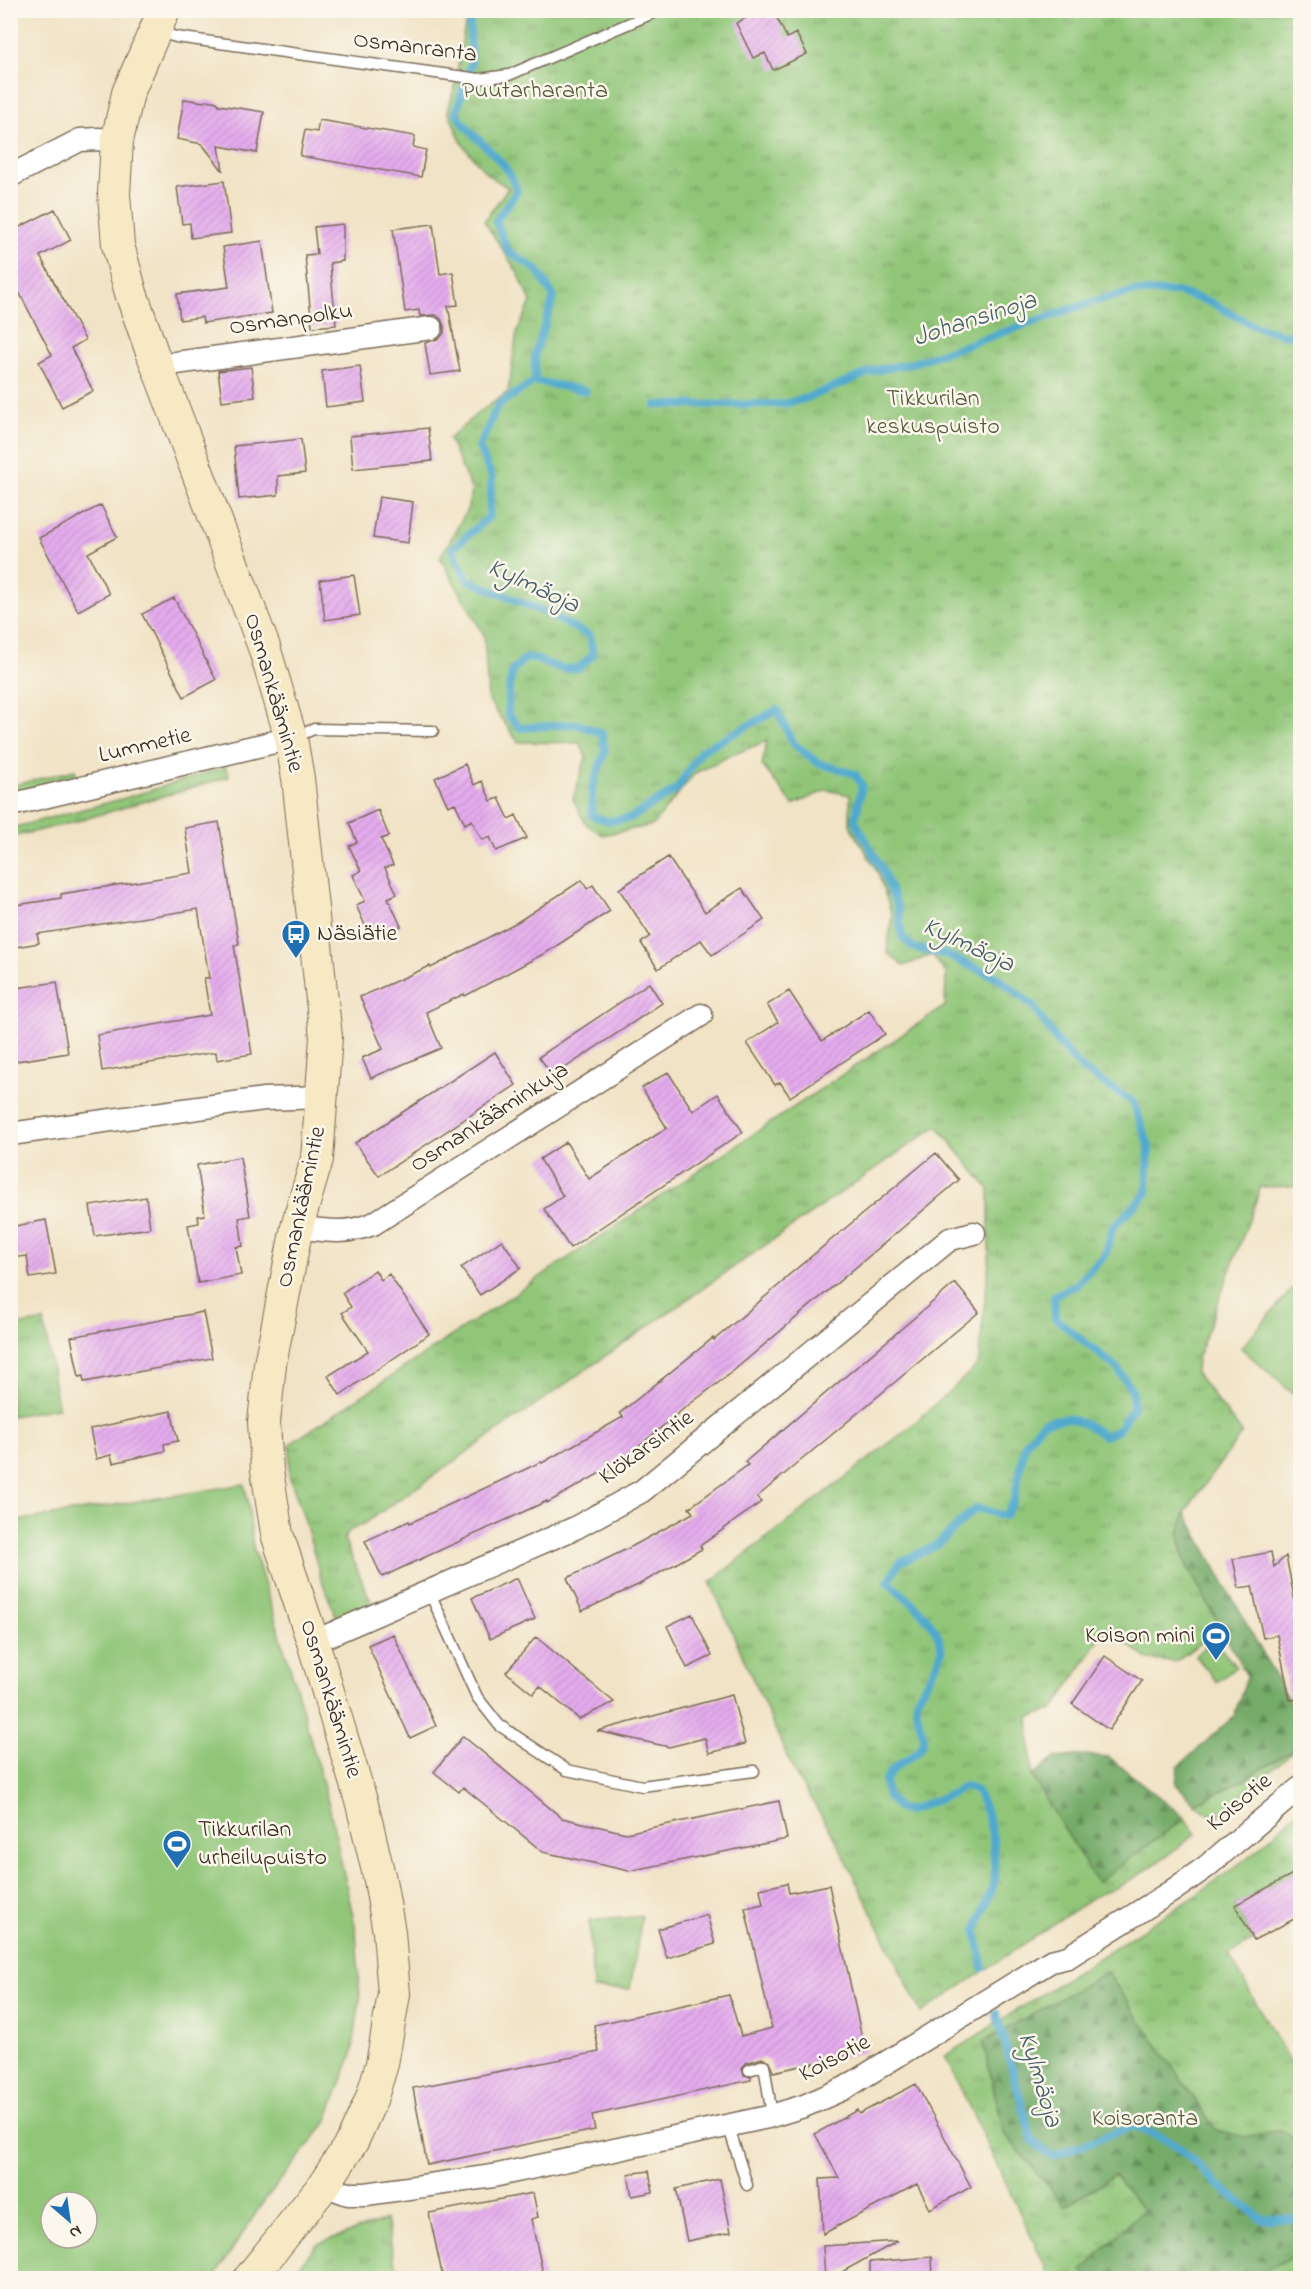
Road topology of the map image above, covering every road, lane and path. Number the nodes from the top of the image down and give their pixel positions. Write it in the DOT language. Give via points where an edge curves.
graph roads {
  1 [pos="660,10"];
  2 [pos="159,21"];
  3 [pos="117,141"];
  4 [pos="10,176"];
  5 [pos="431,328"];
  6 [pos="159,370"];
  7 [pos="434,731"];
  8 [pos="291,738"];
  9 [pos="10,805"];
  10 [pos="701,1015"];
  11 [pos="323,1097"];
  12 [pos="10,1134"];
  13 [pos="297,1227"];
  14 [pos="974,1233"];
  15 [pos="429,1591"];
  16 [pos="313,1642"];
  17 [pos="754,1771"];
  18 [pos="1300,1788"];
  19 [pos="749,2070"];
  20 [pos="772,2115"];
  21 [pos="728,2125"];
  22 [pos="324,2185"];
  23 [pos="747,2185"];
  24 [pos="250,2278"];
  1 -- 2 [label="lane, Osmanranta" via="509,75 479,79 176,37"];
  2 -- 3 [label="street, Osmankäämintie" via="128,93"];
  3 -- 4 [label="street" via="80,140"];
  3 -- 6 [label="street, Osmankäämintie" via="114,194 118,245"];
  5 -- 6 [label="street, Osmanpolku" via="176,363"];
  6 -- 8 [label="street, Osmankäämintie" via="264,647"];
  7 -- 8 [label="lane" via="314,729"];
  8 -- 9 [label="street, Lummetie"];
  8 -- 11 [label="street, Osmankäämintie" via="326,1037"];
  10 -- 13 [label="street, Osmankääminkuja" via="373,1224 339,1232"];
  11 -- 12 [label="street" via="264,1099"];
  11 -- 13 [label="street, Osmankäämintie" via="317,1159"];
  13 -- 16 [label="street, Osmankäämintie" via="270,1364 264,1422 277,1534"];
  14 -- 15 [label="street, Klökarsintie" via="950,1239 642,1491 574,1528"];
  15 -- 16 [label="street, Klökarsintie"];
  15 -- 17 [label="lane" via="477,1697 499,1725 567,1770 642,1786"];
  16 -- 22 [label="street, Osmankäämintie" via="362,1804 380,1880 389,1932 393,1994 382,2064 371,2100 353,2140"];
  18 -- 20 [label="street, Koisotie" via="1206,1867 1068,1956 1051,1961 845,2088"];
  19 -- 20 [label="lane" via="764,2066"];
  20 -- 21 [label="street, Koisotie"];
  21 -- 22 [label="street, Koisotie" via="481,2177 366,2194 348,2194"];
  21 -- 23 [label="lane"];
  22 -- 24 [label="street, Osmankäämintie"];
}
